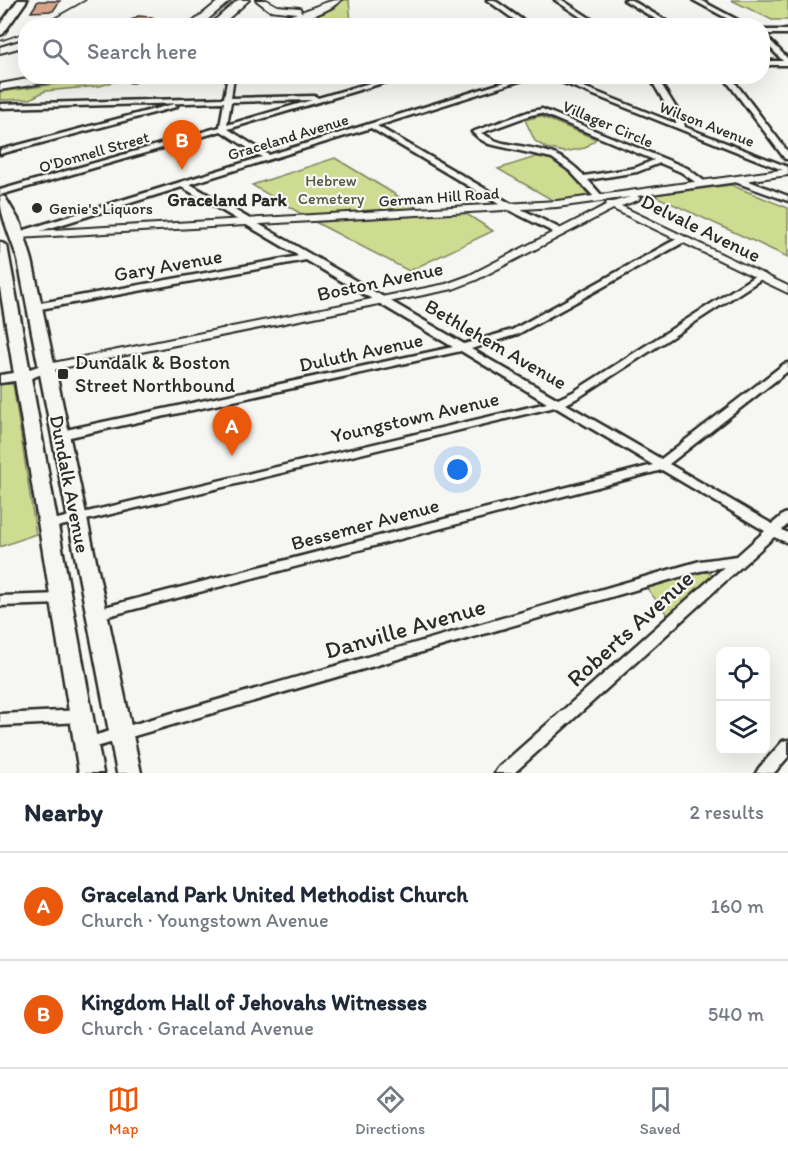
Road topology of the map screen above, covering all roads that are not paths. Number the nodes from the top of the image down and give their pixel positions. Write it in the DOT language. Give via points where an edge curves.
graph roads {
  1 [pos="23,0"];
  2 [pos="220,0"];
  3 [pos="226,0"];
  4 [pos="243,0"];
  5 [pos="261,0"];
  6 [pos="329,0"];
  7 [pos="336,0"];
  8 [pos="490,0"];
  9 [pos="558,0"];
  10 [pos="627,0"];
  11 [pos="696,0"];
  12 [pos="201,18"];
  13 [pos="203,18"];
  14 [pos="222,18"];
  15 [pos="289,18"];
  16 [pos="516,18"];
  17 [pos="586,18"];
  18 [pos="658,18"];
  19 [pos="731,18"];
  20 [pos="788,32"];
  21 [pos="0,33"];
  22 [pos="770,33"];
  23 [pos="0,43"];
  24 [pos="18,43"];
  25 [pos="770,43"];
  26 [pos="18,44"];
  27 [pos="0,50"];
  28 [pos="770,63"];
  29 [pos="788,63"];
  30 [pos="18,73"];
  31 [pos="18,77"];
  32 [pos="0,78"];
  33 [pos="19,84"];
  34 [pos="230,84"];
  35 [pos="377,84"];
  36 [pos="506,84"];
  37 [pos="569,84"];
  38 [pos="657,84"];
  39 [pos="732,84"];
  40 [pos="0,87"];
  41 [pos="331,98"];
  42 [pos="227,100"];
  43 [pos="192,101"];
  44 [pos="0,106"];
  45 [pos="497,123"];
  46 [pos="372,126"];
  47 [pos="223,129"];
  48 [pos="682,129"];
  49 [pos="504,144"];
  50 [pos="0,152"];
  51 [pos="788,157"];
  52 [pos="268,158"];
  53 [pos="661,160"];
  54 [pos="788,171"];
  55 [pos="581,179"];
  56 [pos="738,180"];
  57 [pos="183,184"];
  58 [pos="704,184"];
  59 [pos="0,193"];
  60 [pos="599,197"];
  61 [pos="788,199"];
  62 [pos="0,200"];
  63 [pos="614,206"];
  64 [pos="510,207"];
  65 [pos="250,223"];
  66 [pos="42,231"];
  67 [pos="560,232"];
  68 [pos="18,235"];
  69 [pos="683,239"];
  70 [pos="0,246"];
  71 [pos="308,258"];
  72 [pos="761,276"];
  73 [pos="788,290"];
  74 [pos="382,300"];
  75 [pos="6,303"];
  76 [pos="35,307"];
  77 [pos="463,348"];
  78 [pos="788,366"];
  79 [pos="47,367"];
  80 [pos="0,374"];
  81 [pos="24,374"];
  82 [pos="0,379"];
  83 [pos="558,403"];
  84 [pos="61,435"];
  85 [pos="661,465"];
  86 [pos="77,517"];
  87 [pos="788,517"];
  88 [pos="49,525"];
  89 [pos="773,530"];
  90 [pos="788,539"];
  91 [pos="738,560"];
  92 [pos="62,599"];
  93 [pos="0,601"];
  94 [pos="97,614"];
  95 [pos="82,716"];
  96 [pos="0,720"];
  97 [pos="121,734"];
  98 [pos="86,744"];
  99 [pos="788,746"];
  100 [pos="91,773"];
  101 [pos="129,773"];
  102 [pos="503,773"];
  103 [pos="764,773"];
  1 -- 21 [label="main road"];
  2 -- 12 [label="highway"];
  3 -- 13 [label="highway"];
  4 -- 14 [label="highway"];
  5 -- 6 [label="highway" via="273,8 295,10 318,7"];
  7 -- 15 [label="highway" via="325,8"];
  8 -- 16 [label="street"];
  9 -- 17 [label="street"];
  10 -- 18 [label="street"];
  11 -- 19 [label="street"];
  20 -- 22 [label="street"];
  23 -- 24 [label="highway"];
  25 -- 29 [label="street"];
  26 -- 27 [label="highway"];
  28 -- 29 [label="street"];
  30 -- 32 [label="highway"];
  31 -- 32 [label="highway"];
  33 -- 40 [label="highway"];
  34 -- 42 [label="street"];
  35 -- 41 [label="street, O'Donnell Street"];
  36 -- 46 [label="street, Graceland Avenue"];
  37 -- 48 [label="street, Wilson Avenue"];
  38 -- 48 [label="street"];
  39 -- 51 [label="street"];
  41 -- 42 [label="street"];
  41 -- 47 [label="street, O'Donnell Street"];
  42 -- 43 [label="street"];
  42 -- 47 [label="street"];
  43 -- 44 [label="street"];
  43 -- 50 [label="street"];
  45 -- 49 [label="street"];
  45 -- 49 [label="street, Villager Circle" via="476,134"];
  45 -- 53 [label="street, Villager Circle" via="542,111"];
  46 -- 52 [label="street, Graceland Avenue"];
  46 -- 64 [label="street"];
  47 -- 52 [label="street"];
  47 -- 59 [label="street, O'Donnell Street"];
  48 -- 54 [label="street, Wilson Avenue"];
  49 -- 55 [label="street, Villager Circle" via="552,155"];
  52 -- 57 [label="street, Graceland Avenue"];
  53 -- 55 [label="street" via="638,170"];
  53 -- 58 [label="street, Villager Circle"];
  54 -- 56 [label="street, German Hill Road"];
  55 -- 60 [label="street, Villager Circle"];
  56 -- 58 [label="street, German Hill Road"];
  56 -- 61 [label="street"];
  57 -- 65 [label="street, Bethlehem Avenue"];
  57 -- 66 [label="street, Graceland Avenue"];
  58 -- 60 [label="street, German Hill Road"];
  58 -- 63 [label="street, Boston Avenue" via="649,194"];
  60 -- 63 [label="street, Delvale Avenue"];
  60 -- 64 [label="street, German Hill Road"];
  62 -- 68 [label="main road, Dundalk Avenue"];
  63 -- 67 [label="street, Boston Avenue"];
  63 -- 69 [label="street, Delvale Avenue"];
  64 -- 65 [label="street, German Hill Road"];
  64 -- 67 [label="street"];
  65 -- 66 [label="street, German Hill Road"];
  65 -- 71 [label="street, Bethlehem Avenue"];
  66 -- 68 [label="street, German Hill Road"];
  67 -- 74 [label="street, Boston Avenue" via="457,284"];
  68 -- 76 [label="main road, Dundalk Avenue"];
  69 -- 72 [label="street, Delvale Avenue"];
  69 -- 77 [label="street, Duluth Avenue" via="515,332"];
  70 -- 75 [label="main road, Dundalk Avenue"];
  71 -- 74 [label="street, Bethlehem Avenue"];
  71 -- 76 [label="street, Gary Avenue"];
  72 -- 73 [label="street, Delvale Avenue"];
  72 -- 83 [label="street, Youngstown Avenue"];
  74 -- 77 [label="street, Bethlehem Avenue"];
  74 -- 79 [label="street, Boston Avenue"];
  75 -- 81 [label="main road, Dundalk Avenue"];
  76 -- 79 [label="main road, Dundalk Avenue"];
  77 -- 83 [label="street, Bethlehem Avenue"];
  77 -- 84 [label="street, Duluth Avenue"];
  78 -- 85 [label="street, Bessemer Avenue"];
  79 -- 81 [label="main road"];
  79 -- 84 [label="main road, Dundalk Avenue"];
  80 -- 81 [label="main road"];
  81 -- 82 [label="main road"];
  81 -- 88 [label="main road, Dundalk Avenue"];
  83 -- 85 [label="street, Bethlehem Avenue"];
  83 -- 86 [label="street, Youngstown Avenue"];
  84 -- 86 [label="main road, Dundalk Avenue"];
  85 -- 89 [label="street, Bethlehem Avenue"];
  85 -- 94 [label="street, Bessemer Avenue"];
  86 -- 88 [label="street, Youngstown Avenue"];
  86 -- 94 [label="main road, Dundalk Avenue"];
  87 -- 89 [label="street, Roberts Avenue"];
  88 -- 92 [label="main road, Dundalk Avenue"];
  89 -- 90 [label="street, Bethlehem Avenue"];
  89 -- 91 [label="street, Roberts Avenue"];
  91 -- 97 [label="street, Danville Avenue" via="700,566"];
  91 -- 102 [label="street, Roberts Avenue"];
  92 -- 93 [label="street"];
  92 -- 95 [label="main road, Dundalk Avenue"];
  94 -- 97 [label="main road, Dundalk Avenue"];
  95 -- 96 [label="street"];
  95 -- 98 [label="main road, Dundalk Avenue"];
  97 -- 98 [label="street, Danville Avenue"];
  97 -- 101 [label="main road, Dundalk Avenue"];
  98 -- 100 [label="main road, Dundalk Avenue"];
  99 -- 103 [label="street"];
}
